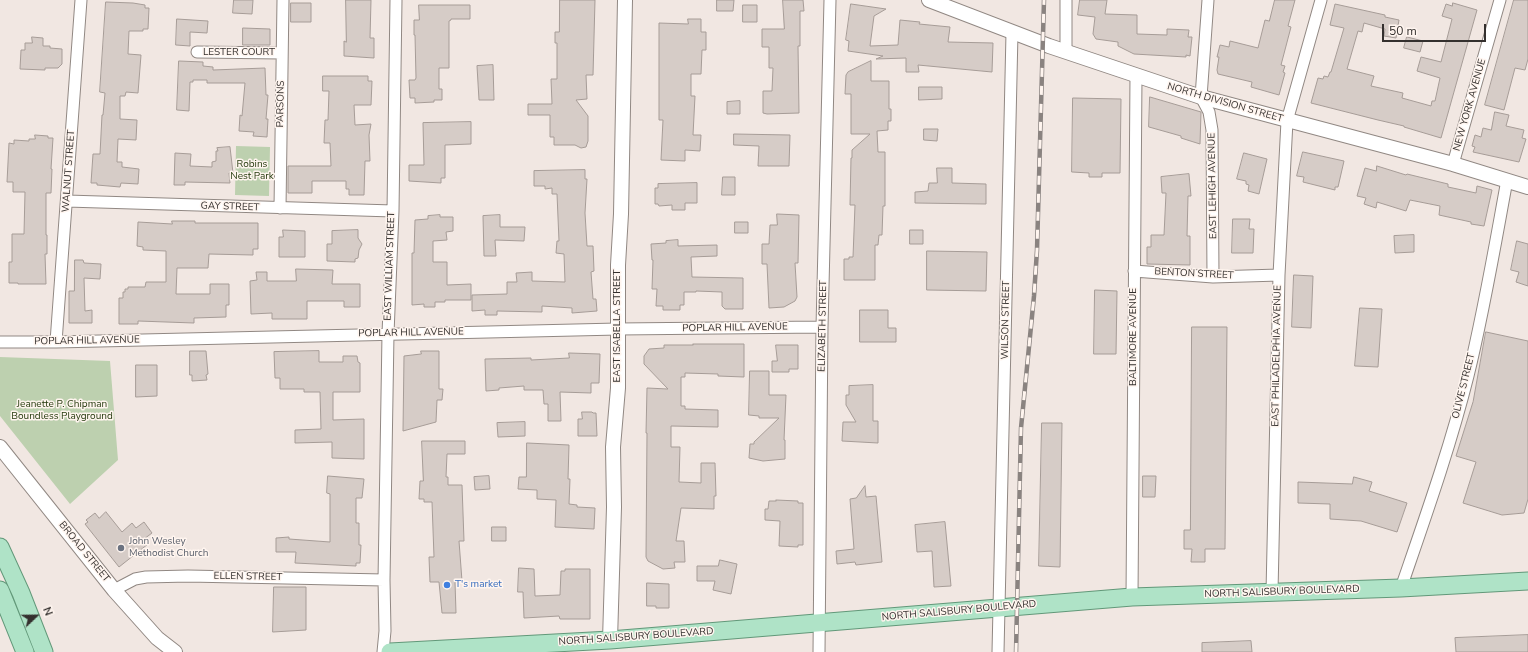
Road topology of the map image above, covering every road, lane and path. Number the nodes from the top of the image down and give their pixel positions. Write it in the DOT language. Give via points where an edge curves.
graph roads {
  1 [pos="81,0"];
  2 [pos="283,0"];
  3 [pos="396,0"];
  4 [pos="625,0"];
  5 [pos="830,0"];
  6 [pos="929,0"];
  7 [pos="1066,0"];
  8 [pos="1208,0"];
  9 [pos="1321,0"];
  10 [pos="1500,0"];
  11 [pos="1012,33"];
  12 [pos="197,52"];
  13 [pos="1066,52"];
  14 [pos="282,53"];
  15 [pos="1136,76"];
  16 [pos="1201,98"];
  17 [pos="1287,121"];
  18 [pos="1453,164"];
  19 [pos="1507,180"];
  20 [pos="1528,187"];
  21 [pos="67,201"];
  22 [pos="280,208"];
  23 [pos="393,211"];
  24 [pos="1134,271"];
  25 [pos="1279,275"];
  26 [pos="1213,278"];
  27 [pos="822,327"];
  28 [pos="618,329"];
  29 [pos="388,334"];
  30 [pos="0,342"];
  31 [pos="56,342"];
  32 [pos="0,447"];
  33 [pos="0,547"];
  34 [pos="384,580"];
  35 [pos="1528,581"];
  36 [pos="1401,588"];
  37 [pos="0,590"];
  38 [pos="114,590"];
  39 [pos="1272,592"];
  40 [pos="1132,597"];
  41 [pos="999,607"];
  42 [pos="820,622"];
  43 [pos="610,646"];
  44 [pos="25,652"];
  45 [pos="44,652"];
  46 [pos="175,652"];
  47 [pos="383,652"];
  48 [pos="390,652"];
  49 [pos="819,652"];
  50 [pos="998,652"];
  1 -- 21 [label="street, WALNUT STREET"];
  2 -- 14 [label="street, PARSONS"];
  3 -- 23 [label="street, EAST WILLIAM STREET"];
  4 -- 28 [label="street, EAST ISABELLA STREET"];
  5 -- 27 [label="street, ELIZABETH STREET"];
  6 -- 11 [label="street, NORTH DIVISION STREET"];
  7 -- 13 [label="street"];
  8 -- 16 [label="street"];
  9 -- 17 [label="street, EAST PHILADELPHIA AVENUE"];
  10 -- 18 [label="street, NEW YORK AVENUE"];
  11 -- 13 [label="street, NORTH DIVISION STREET"];
  11 -- 41 [label="street, WILSON STREET"];
  12 -- 14 [label="street, LESTER COURT"];
  13 -- 15 [label="street, NORTH DIVISION STREET"];
  14 -- 22 [label="street, PARSONS"];
  15 -- 16 [label="street, NORTH DIVISION STREET"];
  15 -- 24 [label="street, BALTIMORE AVENUE"];
  16 -- 17 [label="street, NORTH DIVISION STREET"];
  16 -- 26 [label="street, EAST LEHIGH AVENUE" via="1209,112 1212,130"];
  17 -- 18 [label="street, NORTH DIVISION STREET"];
  17 -- 25 [label="street, EAST PHILADELPHIA AVENUE"];
  18 -- 19 [label="street, NORTH DIVISION STREET"];
  19 -- 20 [label="street, NORTH DIVISION STREET"];
  19 -- 36 [label="street, OLIVE STREET" via="1468,376 1423,526"];
  21 -- 22 [label="street, GAY STREET"];
  21 -- 31 [label="street, WALNUT STREET"];
  22 -- 23 [label="street, GAY STREET"];
  23 -- 29 [label="street, EAST WILLIAM STREET"];
  24 -- 26 [label="street, BENTON STREET"];
  24 -- 40 [label="street, BALTIMORE AVENUE"];
  25 -- 26 [label="street, BENTON STREET"];
  25 -- 39 [label="street, EAST PHILADELPHIA AVENUE"];
  27 -- 28 [label="street, POPLAR HILL AVENUE"];
  27 -- 42 [label="street, ELIZABETH STREET"];
  28 -- 29 [label="street, POPLAR HILL AVENUE"];
  28 -- 43 [label="street, EAST ISABELLA STREET" via="618,388 613,447"];
  29 -- 31 [label="street, POPLAR HILL AVENUE"];
  29 -- 34 [label="street, EAST WILLIAM STREET"];
  30 -- 31 [label="street, POPLAR HILL AVENUE"];
  32 -- 38 [label="street, BROAD STREET"];
  33 -- 45 [label="main road"];
  34 -- 38 [label="street, ELLEN STREET" via="146,576"];
  34 -- 47 [label="street, EAST WILLIAM STREET"];
  35 -- 36 [label="main road, NORTH SALISBURY BOULEVARD"];
  36 -- 39 [label="main road, NORTH SALISBURY BOULEVARD"];
  37 -- 44 [label="main road"];
  38 -- 46 [label="street, BROAD STREET" via="157,638"];
  39 -- 40 [label="main road, NORTH SALISBURY BOULEVARD"];
  40 -- 41 [label="main road, NORTH SALISBURY BOULEVARD"];
  41 -- 42 [label="main road, NORTH SALISBURY BOULEVARD"];
  41 -- 50 [label="street, WILSON STREET"];
  42 -- 43 [label="main road, NORTH SALISBURY BOULEVARD"];
  42 -- 49 [label="street, ELIZABETH STREET"];
  43 -- 48 [label="main road, NORTH SALISBURY BOULEVARD"];
}
